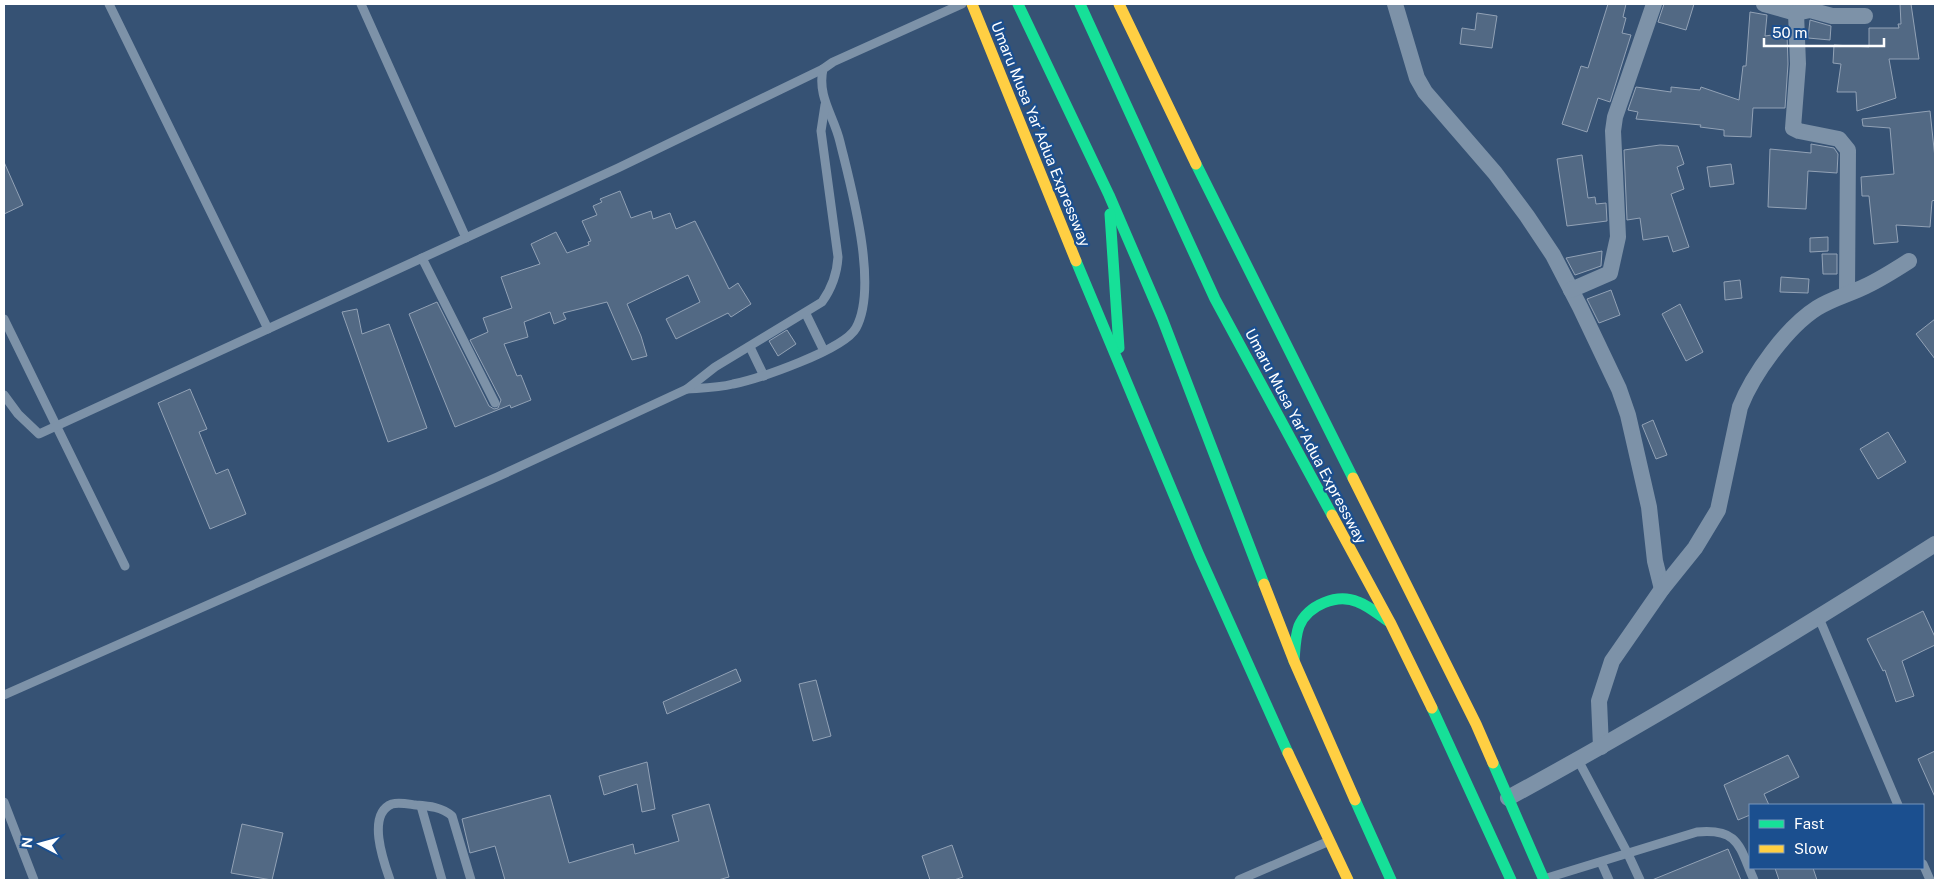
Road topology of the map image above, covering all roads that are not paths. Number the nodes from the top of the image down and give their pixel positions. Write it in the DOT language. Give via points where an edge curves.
graph roads {
  1 [pos="109,4"];
  2 [pos="360,4"];
  3 [pos="962,4"];
  4 [pos="972,4"];
  5 [pos="1018,4"];
  6 [pos="1080,4"];
  7 [pos="1119,4"];
  8 [pos="1395,4"];
  9 [pos="1654,4"];
  10 [pos="1764,4"];
  11 [pos="1796,13"];
  12 [pos="1865,16"];
  13 [pos="823,69"];
  14 [pos="825,105"];
  15 [pos="1159,173"];
  16 [pos="1109,195"];
  17 [pos="1184,203"];
  18 [pos="466,238"];
  19 [pos="1228,255"];
  20 [pos="422,258"];
  21 [pos="1909,261"];
  22 [pos="1572,290"];
  23 [pos="1260,292"];
  24 [pos="1847,293"];
  25 [pos="806,314"];
  26 [pos="4,319"];
  27 [pos="268,329"];
  28 [pos="750,347"];
  29 [pos="824,351"];
  30 [pos="1120,372"];
  31 [pos="764,376"];
  32 [pos="687,389"];
  33 [pos="4,395"];
  34 [pos="494,403"];
  35 [pos="56,426"];
  36 [pos="1935,544"];
  37 [pos="124,566"];
  38 [pos="1662,588"];
  39 [pos="1818,618"];
  40 [pos="1390,622"];
  41 [pos="1294,661"];
  42 [pos="4,695"];
  43 [pos="1601,748"];
  44 [pos="1578,760"];
  45 [pos="1508,798"];
  46 [pos="4,802"];
  47 [pos="1898,804"];
  48 [pos="422,806"];
  49 [pos="1329,841"];
  50 [pos="1628,854"];
  51 [pos="1601,862"];
  52 [pos="1924,866"];
  53 [pos="1749,868"];
  54 [pos="1343,879"];
  55 [pos="34,880"];
  56 [pos="390,880"];
  57 [pos="442,880"];
  58 [pos="471,880"];
  59 [pos="1238,880"];
  60 [pos="1392,880"];
  61 [pos="1511,880"];
  62 [pos="1544,880"];
  63 [pos="1610,880"];
  64 [pos="1640,880"];
  65 [pos="1930,880"];
  1 -- 27 [label="lane"];
  2 -- 18 [label="lane"];
  3 -- 13 [label="lane"];
  4 -- 30 [label="highway, Umaru Musa Yar'Adua Expressway"];
  5 -- 16 [label="highway, Umaru Musa Yar'Adua Expressway"];
  6 -- 15 [label="highway, Umaru Musa Yar'Adua Expressway"];
  7 -- 23 [label="highway, Umaru Musa Yar'Adua Expressway"];
  8 -- 22 [label="street" via="1425,92 1495,173 1527,216 1554,255"];
  9 -- 22 [label="street" via="1615,117 1616,254 1610,273"];
  10 -- 11 [label="street"];
  11 -- 12 [label="street" via="1810,10 1832,16"];
  11 -- 24 [label="street" via="1798,64 1793,128 1839,139 1848,150"];
  13 -- 14 [label="lane" via="820,81"];
  13 -- 18 [label="lane"];
  14 -- 25 [label="lane" via="820,131 838,257 837,271 830,292"];
  14 -- 29 [label="lane" via="836,126 849,178 860,233 865,292 856,329 846,339"];
  15 -- 17 [label="highway"];
  15 -- 40 [label="highway, Umaru Musa Yar'Adua Expressway" via="1215,299"];
  16 -- 30 [label="highway"];
  16 -- 41 [label="highway, Umaru Musa Yar'Adua Expressway" via="1162,318"];
  18 -- 20 [label="lane"];
  19 -- 23 [label="highway"];
  20 -- 27 [label="lane"];
  20 -- 34 [label="lane"];
  21 -- 24 [label="street"];
  22 -- 38 [label="street" via="1628,414 1649,508 1655,561"];
  23 -- 45 [label="highway, Umaru Musa Yar'Adua Expressway" via="1476,724"];
  24 -- 38 [label="street" via="1816,308 1802,320 1785,338 1746,394 1740,407 1718,510 1695,548"];
  25 -- 28 [label="lane"];
  25 -- 29 [label="lane"];
  26 -- 35 [label="lane"];
  27 -- 35 [label="lane"];
  28 -- 31 [label="lane"];
  28 -- 32 [label="lane"];
  29 -- 31 [label="lane"];
  30 -- 49 [label="highway, Umaru Musa Yar'Adua Expressway"];
  31 -- 32 [label="lane" via="730,385"];
  32 -- 42 [label="lane" via="497,477"];
  33 -- 35 [label="lane" via="39,434"];
  35 -- 37 [label="lane"];
  36 -- 39 [label="street"];
  38 -- 43 [label="street" via="1612,662 1603,685 1599,701"];
  39 -- 43 [label="street"];
  39 -- 47 [label="lane"];
  40 -- 41 [label="highway" via="1357,601 1336,598 1318,605 1297,632"];
  40 -- 61 [label="highway, Umaru Musa Yar'Adua Expressway"];
  41 -- 60 [label="highway, Umaru Musa Yar'Adua Expressway"];
  43 -- 44 [label="street"];
  44 -- 45 [label="street"];
  44 -- 50 [label="lane"];
  45 -- 62 [label="highway, Umaru Musa Yar'Adua Expressway"];
  46 -- 55 [label="lane"];
  48 -- 56 [label="lane" via="397,803 384,810 378,834 380,854"];
  48 -- 57 [label="lane"];
  48 -- 58 [label="lane" via="446,811 452,816"];
  49 -- 54 [label="highway, Umaru Musa Yar'Adua Expressway"];
  49 -- 59 [label="lane"];
  50 -- 51 [label="lane"];
  50 -- 53 [label="lane" via="1713,830 1728,833 1738,843"];
  50 -- 64 [label="lane"];
  51 -- 62 [label="lane"];
  51 -- 63 [label="lane"];
  52 -- 65 [label="lane"];
}
